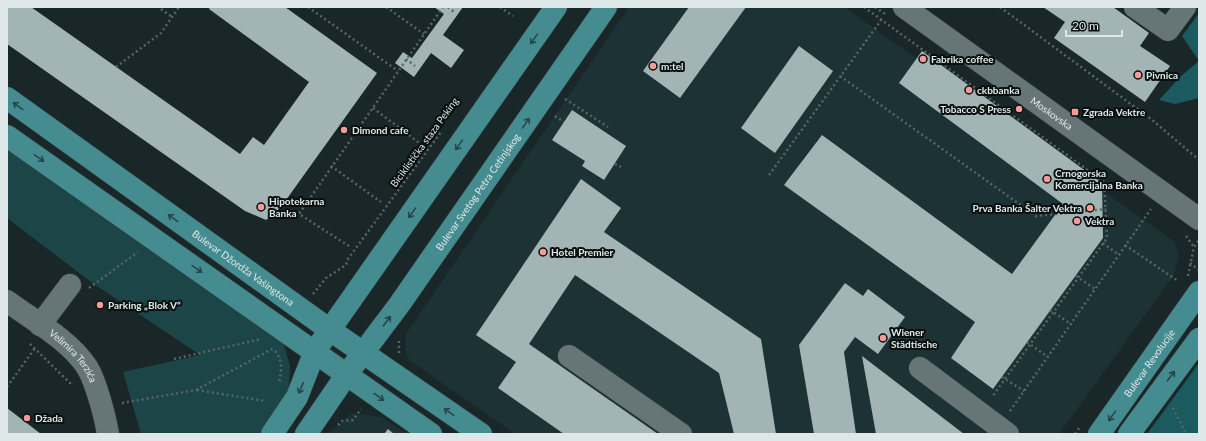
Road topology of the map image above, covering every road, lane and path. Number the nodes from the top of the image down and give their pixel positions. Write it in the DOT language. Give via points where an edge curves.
graph roads {
  1 [pos="179,7"];
  2 [pos="308,7"];
  3 [pos="386,7"];
  4 [pos="443,7"];
  5 [pos="448,7"];
  6 [pos="500,7"];
  7 [pos="556,7"];
  8 [pos="606,7"];
  9 [pos="864,7"];
  10 [pos="904,7"];
  11 [pos="1000,7"];
  12 [pos="1135,7"];
  13 [pos="1184,7"];
  14 [pos="161,9"];
  15 [pos="454,12"];
  16 [pos="513,16"];
  17 [pos="172,17"];
  18 [pos="882,19"];
  19 [pos="424,34"];
  20 [pos="406,59"];
  21 [pos="116,66"];
  22 [pos="415,66"];
  23 [pos="398,71"];
  24 [pos="840,76"];
  25 [pos="560,95"];
  26 [pos="7,98"];
  27 [pos="373,108"];
  28 [pos="608,127"];
  29 [pos="444,128"];
  30 [pos="7,136"];
  31 [pos="422,145"];
  32 [pos="1199,160"];
  33 [pos="615,164"];
  34 [pos="331,166"];
  35 [pos="620,167"];
  36 [pos="768,175"];
  37 [pos="381,202"];
  38 [pos="1106,209"];
  39 [pos="1151,209"];
  40 [pos="1199,219"];
  41 [pos="1199,240"];
  42 [pos="1103,243"];
  43 [pos="1125,245"];
  44 [pos="349,246"];
  45 [pos="1194,247"];
  46 [pos="140,250"];
  47 [pos="1119,255"];
  48 [pos="1190,264"];
  49 [pos="1199,270"];
  50 [pos="1077,277"];
  51 [pos="326,278"];
  52 [pos="1178,281"];
  53 [pos="80,287"];
  54 [pos="1095,289"];
  55 [pos="1199,292"];
  56 [pos="7,301"];
  57 [pos="1052,311"];
  58 [pos="1071,324"];
  59 [pos="40,325"];
  60 [pos="330,330"];
  61 [pos="267,338"];
  62 [pos="1199,339"];
  63 [pos="1028,343"];
  64 [pos="315,351"];
  65 [pos="363,352"];
  66 [pos="569,356"];
  67 [pos="1048,357"];
  68 [pos="174,359"];
  69 [pos="920,368"];
  70 [pos="347,374"];
  71 [pos="1002,377"];
  72 [pos="1005,379"];
  73 [pos="7,387"];
  74 [pos="279,387"];
  75 [pos="74,390"];
  76 [pos="196,390"];
  77 [pos="1024,391"];
  78 [pos="265,401"];
  79 [pos="102,407"];
  80 [pos="1172,407"];
  81 [pos="980,413"];
  82 [pos="353,420"];
  83 [pos="333,429"];
  84 [pos="1004,431"];
  85 [pos="108,434"];
  86 [pos="272,434"];
  87 [pos="306,434"];
  88 [pos="431,434"];
  89 [pos="481,434"];
  90 [pos="681,434"];
  91 [pos="1099,434"];
  92 [pos="1129,434"];
  93 [pos="1186,434"];
  1 -- 17 [label="path"];
  2 -- 23 [label="path"];
  3 -- 19 [label="path"];
  4 -- 19 [label="path"];
  5 -- 15 [label="path"];
  6 -- 16 [label="path"];
  7 -- 60 [label="main road, one-way"];
  65 -- 8 [label="main road, Bulevar Svetog Petra Cetinjskog, one-way" via="399,305"];
  9 -- 18 [label="path"];
  10 -- 40 [label="street, Moskovska"];
  11 -- 32 [label="path" via="1151,119"];
  12 -- 13 [label="street" via="1168,30"];
  14 -- 17 [label="path"];
  17 -- 21 [label="path" via="161,33"];
  18 -- 24 [label="path"];
  18 -- 38 [label="path" via="1104,182"];
  19 -- 20 [label="path"];
  20 -- 22 [label="path"];
  20 -- 23 [label="path"];
  23 -- 27 [label="path"];
  24 -- 36 [label="path"];
  24 -- 38 [label="path" via="1036,216"];
  25 -- 28 [label="path"];
  60 -- 26 [label="main road, Bulevar Džordža Vašingtona, one-way"];
  27 -- 31 [label="path"];
  27 -- 34 [label="path"];
  29 -- 51 [label="path, Biciklistička staza Peking" via="346,265"];
  30 -- 64 [label="main road, one-way"];
  33 -- 35 [label="path"];
  34 -- 37 [label="path"];
  34 -- 44 [label="path" via="299,214"];
  38 -- 42 [label="path" via="1107,238"];
  39 -- 43 [label="path"];
  41 -- 45 [label="path"];
  42 -- 47 [label="path"];
  42 -- 50 [label="path"];
  43 -- 47 [label="path"];
  43 -- 52 [label="path"];
  46 -- 53 [label="path"];
  47 -- 54 [label="path"];
  48 -- 49 [label="path"];
  50 -- 54 [label="path"];
  50 -- 57 [label="path"];
  53 -- 59 [label="street"];
  54 -- 58 [label="path"];
  55 -- 91 [label="main road, Bulevar Revolucije, one-way"];
  56 -- 59 [label="street, Velimira Terzića"];
  57 -- 58 [label="path"];
  57 -- 63 [label="path"];
  58 -- 67 [label="path"];
  59 -- 79 [label="street, Velimira Terzića" via="70,347 87,368"];
  60 -- 64 [label="main road"];
  60 -- 65 [label="main road, Bulevar Džordža Vašingtona"];
  61 -- 68 [label="path"];
  92 -- 62 [label="main road, one-way"];
  63 -- 67 [label="path"];
  63 -- 72 [label="path"];
  64 -- 70 [label="main road"];
  64 -- 86 [label="main road, one-way" via="297,397"];
  65 -- 70 [label="main road, Bulevar Svetog Petra Cetinjskog"];
  89 -- 65 [label="main road, Bulevar Džordža Vašingtona, one-way"];
  66 -- 90 [label="street"];
  67 -- 77 [label="path"];
  69 -- 81 [label="street"];
  70 -- 87 [label="main road, Bulevar Svetog Petra Cetinjskog"];
  70 -- 88 [label="main road, one-way"];
  71 -- 72 [label="path"];
  72 -- 77 [label="path"];
  72 -- 81 [label="path"];
  73 -- 75 [label="path" via="35,348 72,384"];
  74 -- 76 [label="path" via="282,367 273,349"];
  76 -- 78 [label="path"];
  76 -- 79 [label="path"];
  77 -- 84 [label="path"];
  79 -- 85 [label="street, Velimira Terzića"];
  80 -- 93 [label="path"];
  81 -- 84 [label="street"];
  82 -- 83 [label="path" via="342,421"];
}
